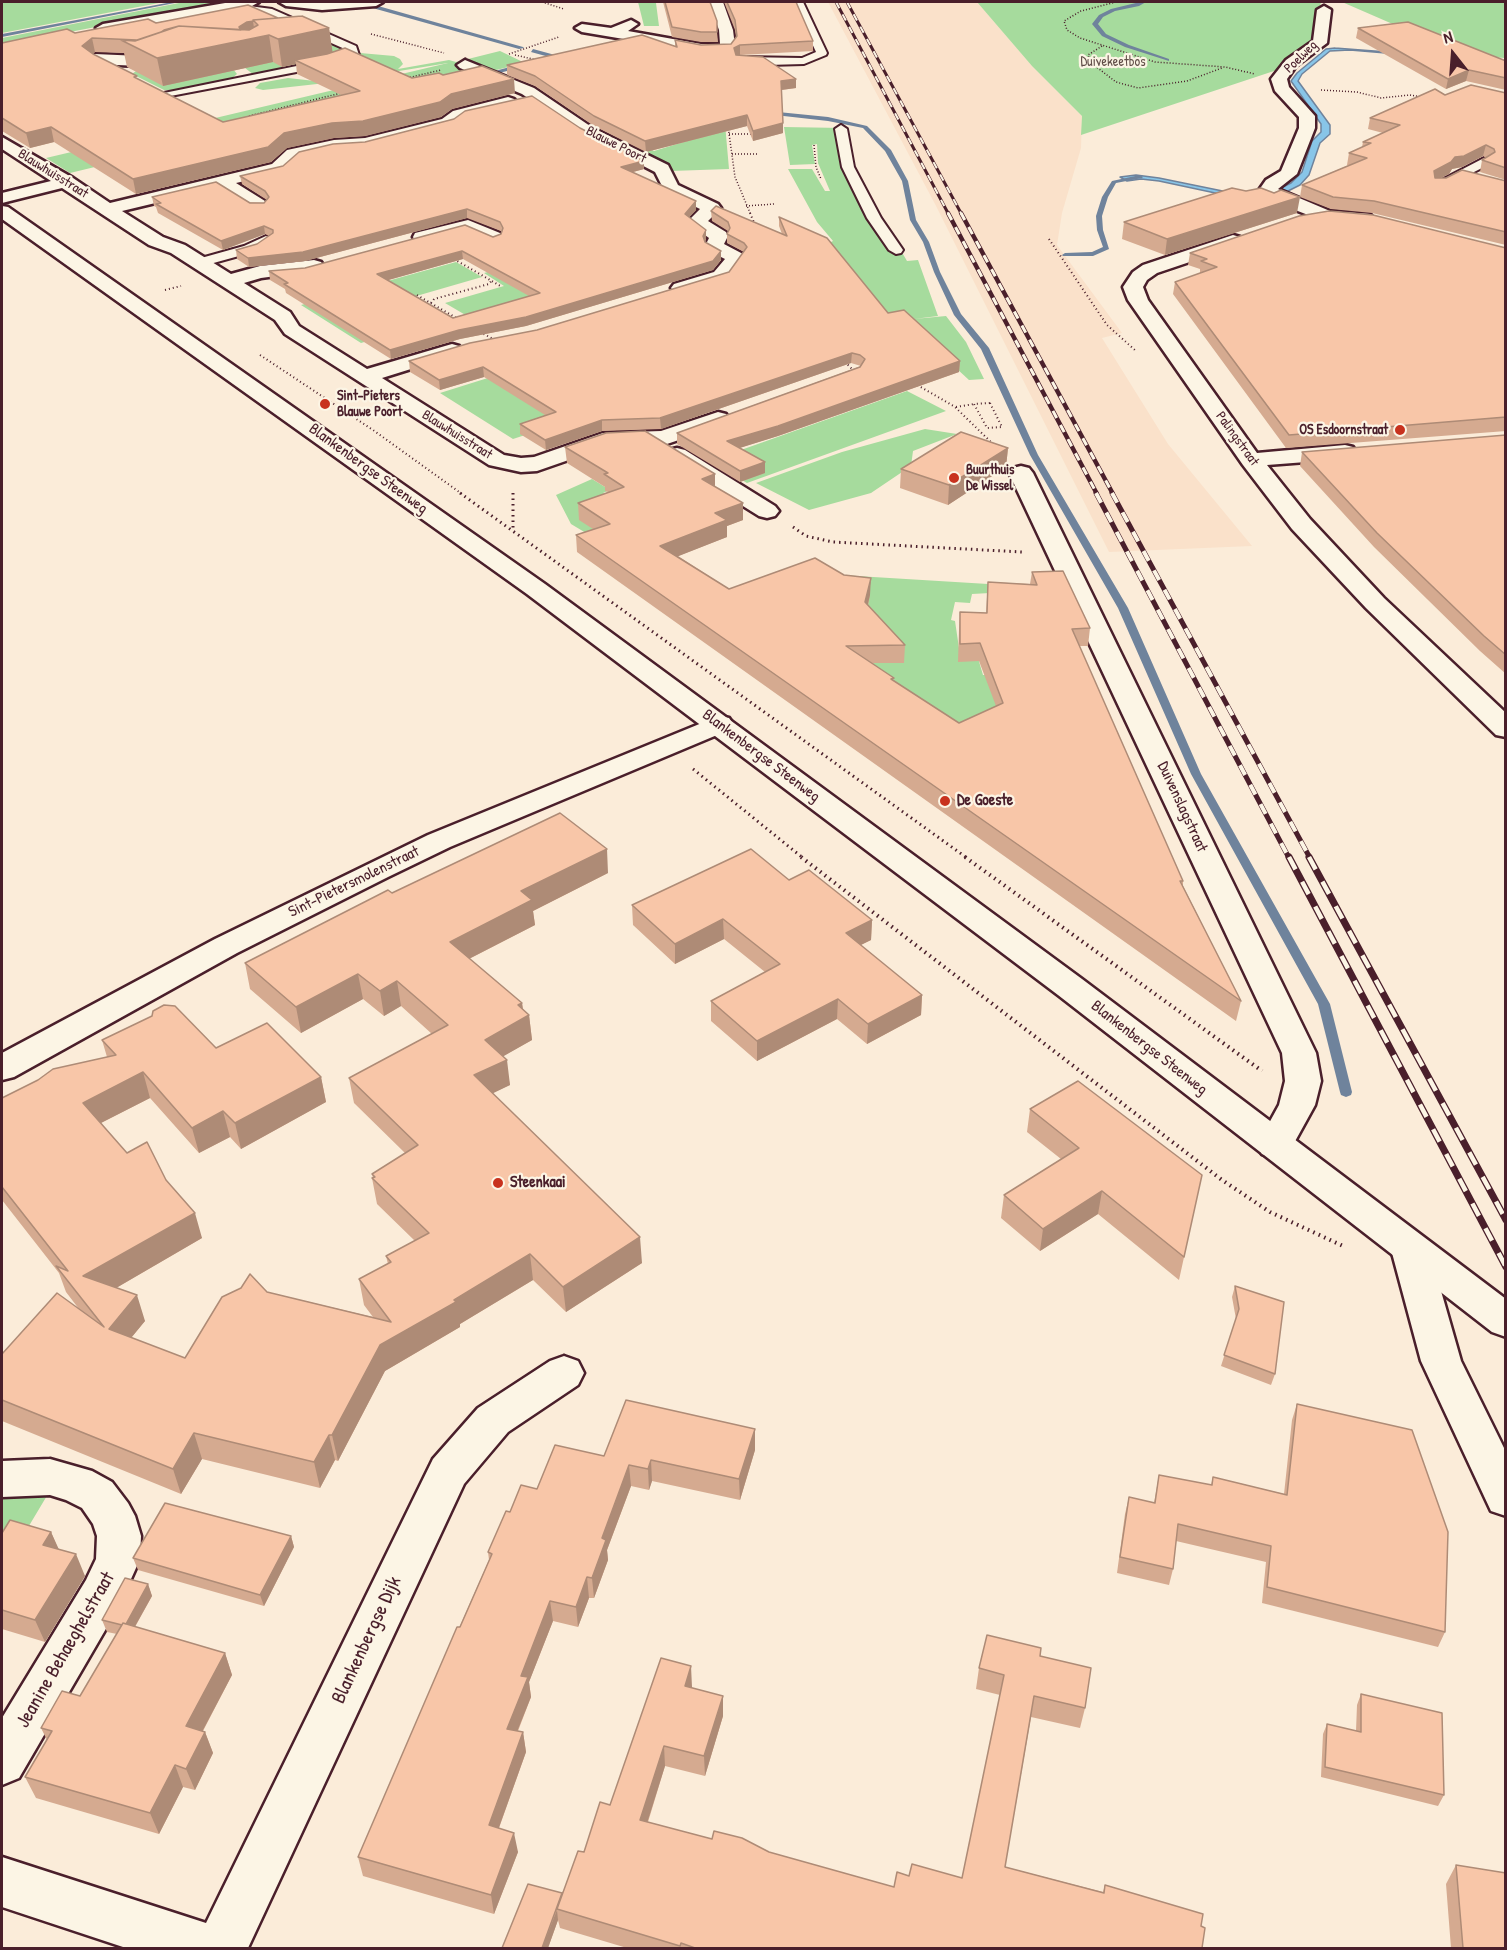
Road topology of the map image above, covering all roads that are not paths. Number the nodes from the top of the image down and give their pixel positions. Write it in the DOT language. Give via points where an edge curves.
graph roads {
  1 [pos="252,2"];
  2 [pos="286,2"];
  3 [pos="376,2"];
  4 [pos="716,2"];
  5 [pos="798,2"];
  6 [pos="218,6"];
  7 [pos="1324,10"];
  8 [pos="631,24"];
  9 [pos="582,28"];
  10 [pos="90,31"];
  11 [pos="613,33"];
  12 [pos="325,36"];
  13 [pos="289,38"];
  14 [pos="183,47"];
  15 [pos="724,49"];
  16 [pos="740,60"];
  17 [pos="465,65"];
  18 [pos="125,75"];
  19 [pos="159,94"];
  20 [pos="533,96"];
  21 [pos="184,106"];
  22 [pos="841,129"];
  23 [pos="2,142"];
  24 [pos="1484,162"];
  25 [pos="1460,174"];
  26 [pos="1483,180"];
  27 [pos="221,182"];
  28 [pos="67,183"];
  29 [pos="1438,185"];
  30 [pos="2,198"];
  31 [pos="259,205"];
  32 [pos="108,209"];
  33 [pos="2,211"];
  34 [pos="1327,216"];
  35 [pos="1382,222"];
  36 [pos="1282,224"];
  37 [pos="516,231"];
  38 [pos="1249,236"];
  39 [pos="493,237"];
  40 [pos="266,240"];
  41 [pos="406,241"];
  42 [pos="464,245"];
  43 [pos="896,250"];
  44 [pos="328,262"];
  45 [pos="199,263"];
  46 [pos="228,281"];
  47 [pos="659,294"];
  48 [pos="497,341"];
  49 [pos="364,376"];
  50 [pos="742,410"];
  51 [pos="651,439"];
  52 [pos="1364,451"];
  53 [pos="1251,460"];
  54 [pos="1021,473"];
  55 [pos="767,511"];
  56 [pos="719,724"];
  57 [pos="1506,729"];
  58 [pos="2,1068"];
  59 [pos="1275,1145"];
  60 [pos="1410,1249"];
  61 [pos="1506,1321"];
  62 [pos="564,1373"];
  63 [pos="2,1479"];
  64 [pos="1506,1498"];
  65 [pos="2,1762"];
  66 [pos="2,1882"];
  67 [pos="203,1948"];
  68 [pos="221,1948"];
  1 -- 6 [label="street"];
  2 -- 3 [label="street" via="322,6"];
  4 -- 15 [label="street" via="726,30 728,46"];
  5 -- 16 [label="lane" via="822,53 804,61"];
  6 -- 10 [label="street"];
  6 -- 12 [label="lane" via="262,9"];
  7 -- 34 [label="street, Poelweg" via="1320,43 1291,63 1279,79 1281,88 1307,116 1307,128 1288,174 1268,190"];
  8 -- 11 [label="street"];
  9 -- 11 [label="street"];
  11 -- 15 [label="street"];
  12 -- 13 [label="street"];
  12 -- 19 [label="lane" via="352,48 354,55 336,62"];
  14 -- 18 [label="street" via="141,62 84,55"];
  15 -- 16 [label="street"];
  17 -- 20 [label="street, Blauwe Poort"];
  19 -- 21 [label="street"];
  20 -- 27 [label="street" via="365,143 293,154 278,168"];
  20 -- 47 [label="street, Blauwe Poort" via="587,132 662,169 671,188 712,208 696,222 719,236 714,246 736,258 721,276"];
  22 -- 43 [label="lane" via="848,167 874,218"];
  23 -- 28 [label="street, Blauwhuisstraat"];
  24 -- 25 [label="lane"];
  25 -- 26 [label="street"];
  25 -- 29 [label="lane"];
  27 -- 31 [label="street"];
  27 -- 32 [label="street"];
  28 -- 30 [label="street"];
  28 -- 32 [label="street, Blauwhuisstraat"];
  32 -- 45 [label="street, Blauwhuisstraat" via="156,241"];
  33 -- 56 [label="street, Blankenbergse Steenweg" via="536,589"];
  34 -- 35 [label="street, Poelweg"];
  34 -- 36 [label="street"];
  37 -- 39 [label="street"];
  38 -- 53 [label="street, Palingstraat" via="1150,269 1133,287 1138,300"];
  39 -- 41 [label="street" via="468,225"];
  39 -- 42 [label="street"];
  40 -- 45 [label="lane" via="252,248"];
  44 -- 46 [label="street"];
  45 -- 46 [label="street, Blauwhuisstraat"];
  46 -- 49 [label="street, Blauwhuisstraat" via="283,316 292,330"];
  48 -- 49 [label="street" via="467,345"];
  49 -- 51 [label="street, Blauwhuisstraat" via="508,464 537,464 603,440"];
  50 -- 51 [label="street, Blauwhuisstraat"];
  51 -- 55 [label="street"];
  52 -- 53 [label="street"];
  53 -- 57 [label="street, Palingstraat" via="1301,524 1375,603"];
  54 -- 59 [label="street, Duivenslagstraat" via="1299,1053 1303,1081 1297,1105"];
  56 -- 58 [label="street, Sint-Pietersmolenstraat" via="377,870 226,946"];
  56 -- 59 [label="street, Blankenbergse Steenweg"];
  59 -- 60 [label="street, Blankenbergse Steenweg"];
  60 -- 61 [label="street, Blankenbergse Steenweg"];
  60 -- 64 [label="street" via="1441,1361"];
  62 -- 68 [label="street, Blankenbergse Dijk" via="493,1420 448,1472"];
  63 -- 65 [label="street, Jeanine Behaeghelstraat" via="50,1477 77,1484 97,1496 112,1516 118,1536 118,1559 102,1594"];
  66 -- 67 [label="street"];
}
